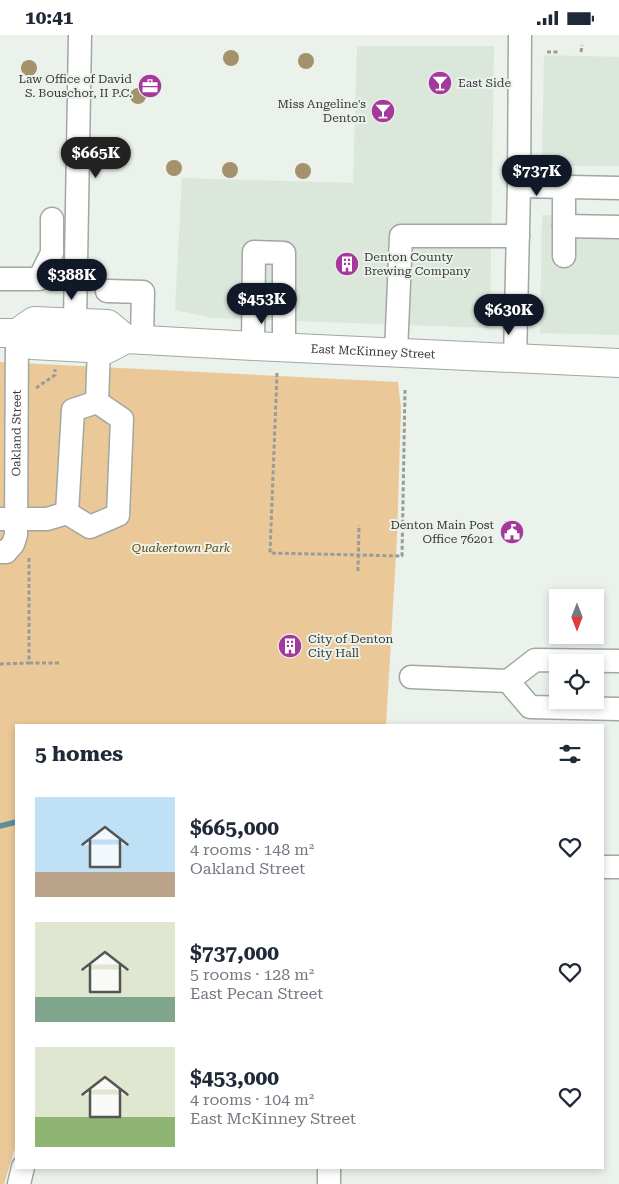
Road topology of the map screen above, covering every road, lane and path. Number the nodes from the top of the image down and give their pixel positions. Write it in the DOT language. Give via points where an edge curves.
graph roads {
  1 [pos="80,35"];
  2 [pos="520,35"];
  3 [pos="582,45"];
  4 [pos="547,52"];
  5 [pos="559,52"];
  6 [pos="582,52"];
  7 [pos="519,186"];
  8 [pos="564,187"];
  9 [pos="619,188"];
  10 [pos="52,219"];
  11 [pos="564,226"];
  12 [pos="619,227"];
  13 [pos="518,236"];
  14 [pos="564,256"];
  15 [pos="0,279"];
  16 [pos="107,291"];
  17 [pos="76,323"];
  18 [pos="8,333"];
  19 [pos="134,339"];
  20 [pos="253,346"];
  21 [pos="284,347"];
  22 [pos="98,348"];
  23 [pos="396,352"];
  24 [pos="515,358"];
  25 [pos="619,363"];
  26 [pos="277,373"];
  27 [pos="405,390"];
  28 [pos="97,402"];
  29 [pos="9,410"];
  30 [pos="66,513"];
  31 [pos="11,524"];
  32 [pos="359,525"];
  33 [pos="0,552"];
  34 [pos="358,555"];
  35 [pos="358,571"];
  36 [pos="619,661"];
  37 [pos="29,663"];
  38 [pos="61,663"];
  39 [pos="411,677"];
  40 [pos="508,681"];
  41 [pos="619,709"];
  42 [pos="604,867"];
  43 [pos="619,867"];
  44 [pos="22,1169"];
  45 [pos="329,1169"];
  46 [pos="18,1184"];
  47 [pos="329,1184"];
  1 -- 17 [label="street"];
  2 -- 7 [label="street"];
  3 -- 6 [label="path"];
  4 -- 5 [label="path"];
  7 -- 8 [label="street"];
  7 -- 13 [label="street"];
  8 -- 9 [label="street"];
  8 -- 11 [label="street"];
  10 -- 15 [label="street" via="52,253 39,279"];
  11 -- 12 [label="street"];
  11 -- 14 [label="street"];
  13 -- 23 [label="street" via="401,236"];
  13 -- 24 [label="street"];
  16 -- 19 [label="street" via="144,291"];
  17 -- 18 [label="main road" via="34,321"];
  17 -- 19 [label="main road" via="108,324"];
  18 -- 22 [label="main road, East McKinney Street" via="32,345"];
  18 -- 29 [label="street, Oakland Street"];
  19 -- 20 [label="main road, East McKinney Street"];
  19 -- 22 [label="main road, East McKinney Street" via="107,349"];
  20 -- 21 [label="main road, East McKinney Street"];
  20 -- 21 [label="street" via="254,252 284,253"];
  21 -- 23 [label="main road, East McKinney Street"];
  22 -- 28 [label="street"];
  23 -- 24 [label="main road, East McKinney Street"];
  24 -- 25 [label="main road, East McKinney Street"];
  26 -- 34 [label="path" via="270,553"];
  27 -- 34 [label="path" via="402,556"];
  28 -- 30 [label="street" via="73,410"];
  28 -- 30 [label="street" via="122,419 118,515 90,527"];
  29 -- 31 [label="street, Oakland Street"];
  30 -- 31 [label="street"];
  31 -- 33 [label="street" via="13,543 6,552"];
  32 -- 34 [label="path"];
  34 -- 35 [label="path"];
  36 -- 40 [label="street" via="535,659"];
  37 -- 38 [label="path"];
  39 -- 40 [label="street"];
  40 -- 41 [label="street" via="530,707"];
  42 -- 43 [label="street"];
  44 -- 46 [label="street"];
  45 -- 47 [label="street"];
}
